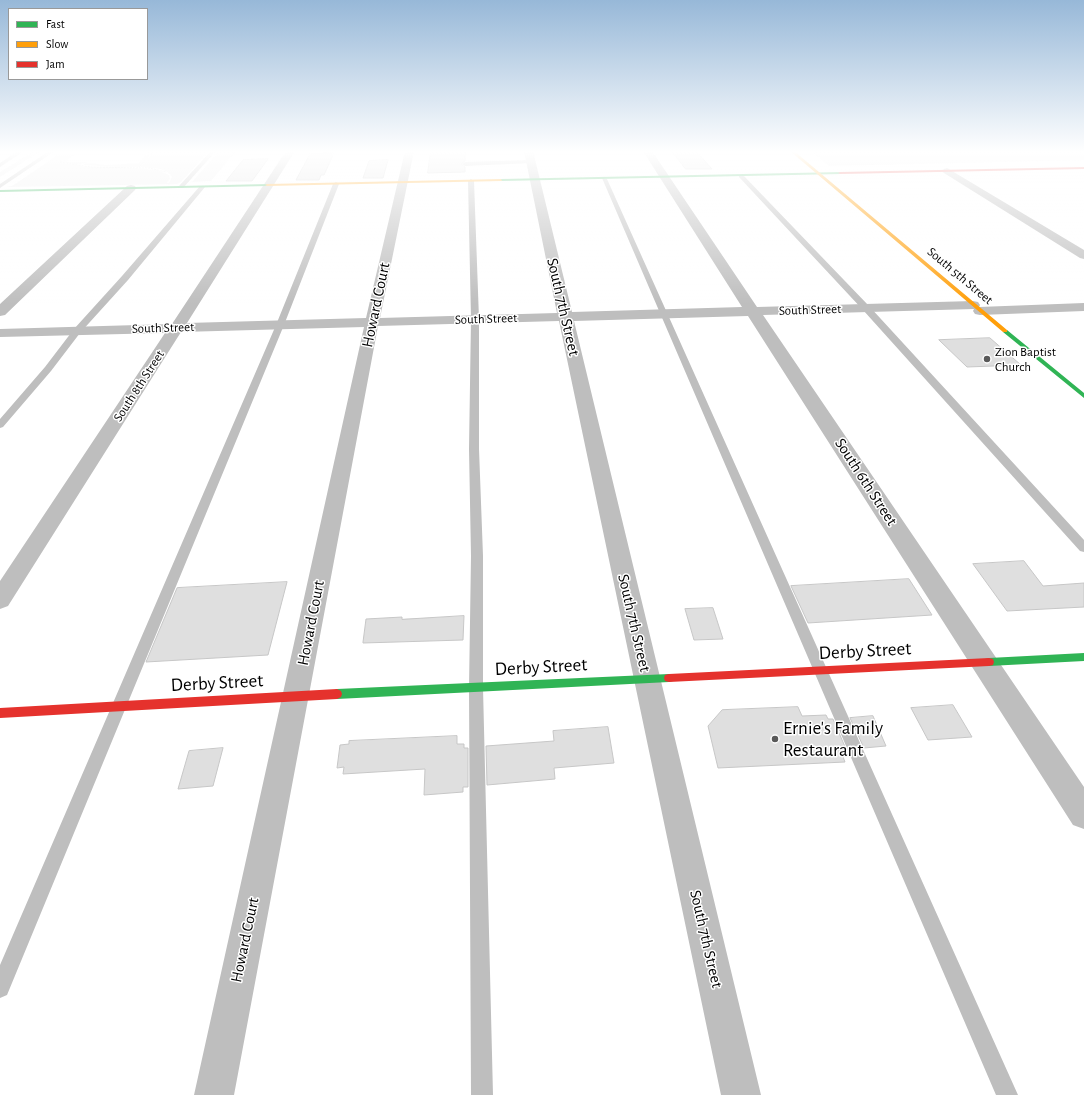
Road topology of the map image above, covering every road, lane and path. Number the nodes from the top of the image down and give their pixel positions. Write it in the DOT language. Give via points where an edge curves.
graph roads {
  1 [pos="116,202"];
  2 [pos="189,202"];
  3 [pos="258,202"];
  4 [pos="329,202"];
  5 [pos="399,202"];
  6 [pos="472,202"];
  7 [pos="540,202"];
  8 [pos="614,202"];
  9 [pos="681,202"];
  10 [pos="766,202"];
  11 [pos="854,202"];
  12 [pos="998,202"];
  13 [pos="1084,255"];
  14 [pos="1084,307"];
  15 [pos="866,308"];
  16 [pos="977,308"];
  17 [pos="754,311"];
  18 [pos="0,312"];
  19 [pos="664,314"];
  20 [pos="566,316"];
  21 [pos="475,319"];
  22 [pos="372,322"];
  23 [pos="280,325"];
  24 [pos="176,328"];
  25 [pos="77,331"];
  26 [pos="0,333"];
  27 [pos="1084,396"];
  28 [pos="0,425"];
  29 [pos="1084,548"];
  30 [pos="0,600"];
  31 [pos="1084,657"];
  32 [pos="984,662"];
  33 [pos="820,671"];
  34 [pos="647,680"];
  35 [pos="476,688"];
  36 [pos="296,696"];
  37 [pos="119,706"];
  38 [pos="0,712"];
  39 [pos="1084,814"];
  40 [pos="0,988"];
  41 [pos="214,1095"];
  42 [pos="482,1095"];
  43 [pos="741,1095"];
  44 [pos="1007,1095"];
  1 -- 18 [label="street"];
  2 -- 25 [label="lane"];
  3 -- 24 [label="street, South 8th Street"];
  4 -- 23 [label="lane"];
  5 -- 22 [label="street, Howard Court"];
  6 -- 21 [label="lane"];
  7 -- 20 [label="street, South 7th Street"];
  8 -- 19 [label="lane"];
  9 -- 17 [label="street, South 6th Street"];
  10 -- 15 [label="lane"];
  11 -- 16 [label="street, South 5th Street"];
  12 -- 13 [label="street"];
  14 -- 16 [label="street, South Street"];
  15 -- 16 [label="street, South Street"];
  15 -- 17 [label="street, South Street"];
  15 -- 29 [label="lane"];
  16 -- 27 [label="street, South 5th Street"];
  17 -- 19 [label="street, South Street"];
  17 -- 32 [label="street, South 6th Street"];
  19 -- 20 [label="street, South Street"];
  19 -- 33 [label="lane"];
  20 -- 21 [label="street, South Street"];
  20 -- 34 [label="street, South 7th Street"];
  21 -- 22 [label="street, South Street"];
  21 -- 35 [label="lane"];
  22 -- 23 [label="street, South Street"];
  22 -- 36 [label="street, Howard Court"];
  23 -- 24 [label="street, South Street"];
  23 -- 37 [label="lane"];
  24 -- 25 [label="street, South Street"];
  24 -- 30 [label="street, South 8th Street"];
  25 -- 26 [label="street, South Street"];
  25 -- 28 [label="lane"];
  31 -- 32 [label="street, Derby Street"];
  32 -- 33 [label="street, Derby Street"];
  32 -- 39 [label="street, South 6th Street"];
  33 -- 34 [label="street, Derby Street"];
  33 -- 44 [label="lane"];
  34 -- 35 [label="street, Derby Street"];
  34 -- 43 [label="street, South 7th Street"];
  35 -- 36 [label="street, Derby Street"];
  35 -- 42 [label="lane"];
  36 -- 37 [label="street, Derby Street"];
  36 -- 41 [label="street, Howard Court"];
  37 -- 38 [label="street, Derby Street"];
  37 -- 40 [label="lane"];
}
